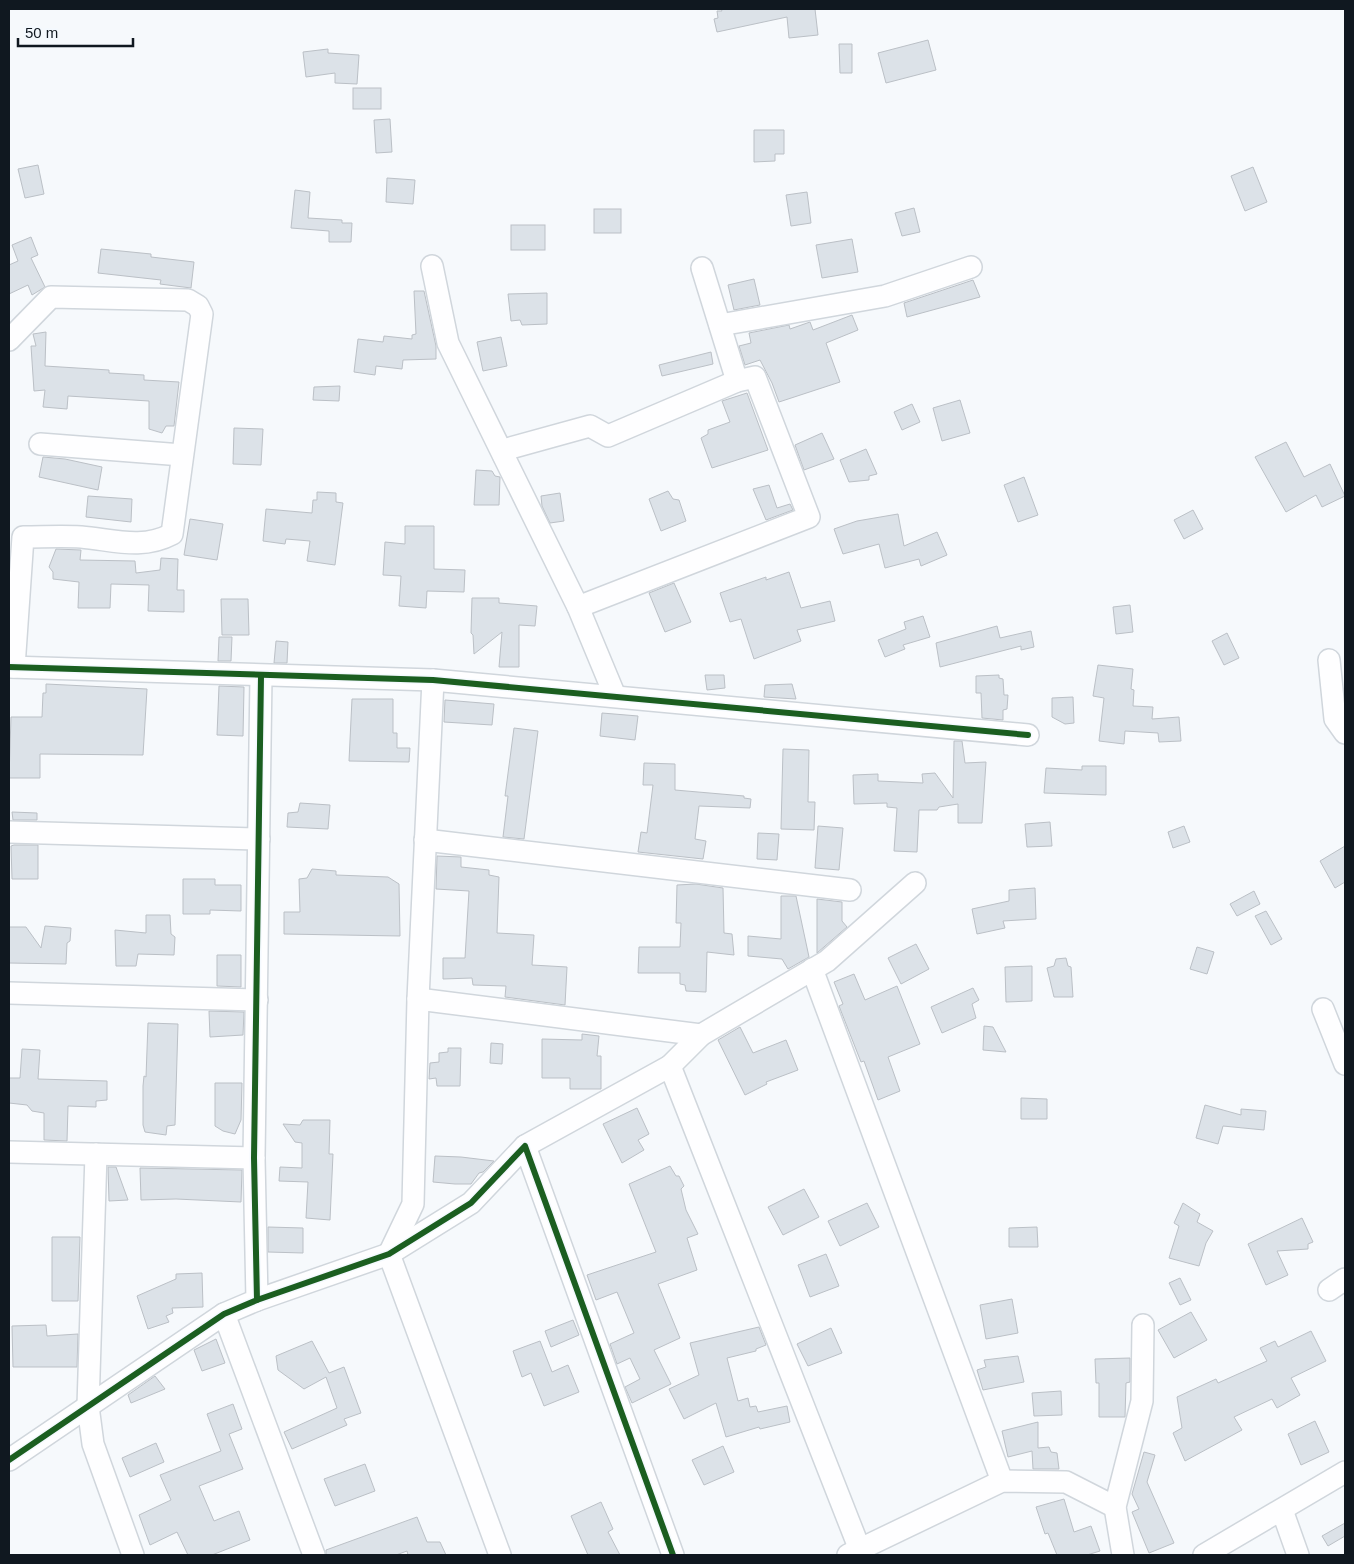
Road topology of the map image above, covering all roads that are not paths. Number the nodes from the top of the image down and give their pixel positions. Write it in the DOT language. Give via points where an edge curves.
graph roads {
  1 [pos="432,266"];
  2 [pos="971,267"];
  3 [pos="702,268"];
  4 [pos="720,325"];
  5 [pos="9,340"];
  6 [pos="737,381"];
  7 [pos="40,444"];
  8 [pos="182,455"];
  9 [pos="504,456"];
  10 [pos="16,536"];
  11 [pos="578,607"];
  12 [pos="1329,660"];
  13 [pos="12,667"];
  14 [pos="261,676"];
  15 [pos="433,680"];
  16 [pos="615,696"];
  17 [pos="1345,733"];
  18 [pos="1028,735"];
  19 [pos="9,832"];
  20 [pos="259,839"];
  21 [pos="424,840"];
  22 [pos="915,883"];
  23 [pos="850,890"];
  24 [pos="812,969"];
  25 [pos="9,993"];
  26 [pos="418,999"];
  27 [pos="257,1000"];
  28 [pos="1323,1009"];
  29 [pos="701,1035"];
  30 [pos="1345,1064"];
  31 [pos="670,1066"];
  32 [pos="525,1146"];
  33 [pos="9,1152"];
  34 [pos="96,1154"];
  35 [pos="254,1158"];
  36 [pos="389,1254"];
  37 [pos="257,1300"];
  38 [pos="224,1314"];
  39 [pos="1143,1325"];
  40 [pos="88,1406"];
  41 [pos="9,1460"];
  42 [pos="1345,1472"];
  43 [pos="1002,1481"];
  44 [pos="1115,1507"];
  45 [pos="1282,1510"];
  46 [pos="854,1552"];
  47 [pos="134,1555"];
  48 [pos="314,1555"];
  49 [pos="500,1555"];
  50 [pos="673,1555"];
  51 [pos="1123,1555"];
  52 [pos="1204,1555"];
  53 [pos="1298,1555"];
  1 -- 9 [label="street" via="448,343"];
  2 -- 4 [label="street" via="885,296"];
  3 -- 4 [label="street"];
  4 -- 6 [label="street"];
  5 -- 8 [label="street" via="51,297 188,300 198,306 202,314"];
  6 -- 9 [label="street" via="608,436 590,426 507,449"];
  6 -- 11 [label="street" via="755,377 810,517"];
  7 -- 8 [label="street"];
  8 -- 10 [label="street" via="172,534 159,541 143,544 79,537"];
  9 -- 11 [label="street"];
  10 -- 13 [label="street"];
  11 -- 16 [label="street"];
  12 -- 17 [label="street" via="1335,719"];
  13 -- 14 [label="street"];
  14 -- 15 [label="street"];
  14 -- 20 [label="street"];
  15 -- 16 [label="street"];
  15 -- 21 [label="street"];
  16 -- 18 [label="street"];
  19 -- 20 [label="street"];
  20 -- 27 [label="street"];
  21 -- 23 [label="street"];
  21 -- 26 [label="street"];
  22 -- 24 [label="street" via="827,961"];
  24 -- 29 [label="street"];
  24 -- 43 [label="street"];
  25 -- 27 [label="street"];
  26 -- 29 [label="street"];
  26 -- 36 [label="street" via="413,1204"];
  27 -- 35 [label="street"];
  28 -- 30 [label="street"];
  29 -- 31 [label="street"];
  31 -- 32 [label="street"];
  31 -- 46 [label="street"];
  32 -- 36 [label="street" via="471,1203"];
  32 -- 50 [label="street"];
  33 -- 34 [label="street"];
  34 -- 35 [label="street"];
  34 -- 40 [label="street"];
  35 -- 37 [label="street"];
  36 -- 37 [label="street"];
  36 -- 49 [label="street"];
  37 -- 38 [label="street"];
  38 -- 40 [label="street"];
  38 -- 48 [label="street"];
  39 -- 44 [label="street" via="1142,1400"];
  40 -- 41 [label="street"];
  40 -- 47 [label="street" via="93,1444"];
  42 -- 45 [label="street"];
  43 -- 44 [label="street" via="1066,1482"];
  43 -- 46 [label="street"];
  44 -- 51 [label="street"];
  45 -- 52 [label="street"];
  45 -- 53 [label="street"];
}
